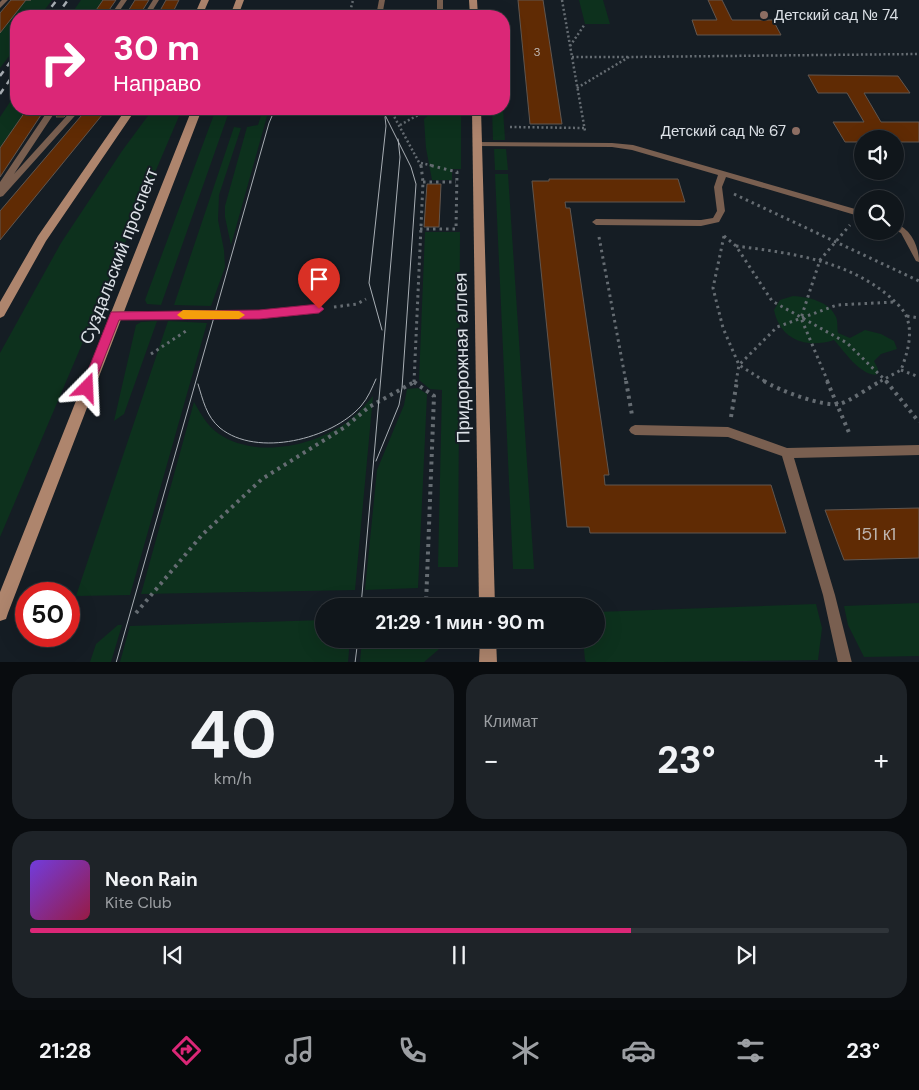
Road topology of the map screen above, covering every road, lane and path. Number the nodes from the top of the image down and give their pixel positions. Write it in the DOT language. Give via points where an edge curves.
graph roads {
  1 [pos="5,0"];
  2 [pos="562,0"];
  3 [pos="0,6"];
  4 [pos="585,24"];
  5 [pos="570,46"];
  6 [pos="919,54"];
  7 [pos="572,57"];
  8 [pos="629,57"];
  9 [pos="577,88"];
  10 [pos="49,115"];
  11 [pos="72,115"];
  12 [pos="127,115"];
  13 [pos="195,115"];
  14 [pos="394,115"];
  15 [pos="418,115"];
  16 [pos="476,115"];
  17 [pos="42,124"];
  18 [pos="400,125"];
  19 [pos="510,127"];
  20 [pos="60,128"];
  21 [pos="584,128"];
  22 [pos="477,144"];
  23 [pos="587,144"];
  24 [pos="421,163"];
  25 [pos="723,174"];
  26 [pos="423,182"];
  27 [pos="456,182"];
  28 [pos="718,186"];
  29 [pos="0,188"];
  30 [pos="0,194"];
  31 [pos="854,212"];
  32 [pos="854,221"];
  33 [pos="596,222"];
  34 [pos="420,230"];
  35 [pos="904,230"];
  36 [pos="835,240"];
  37 [pos="736,246"];
  38 [pos="919,259"];
  39 [pos="820,260"];
  40 [pos="919,281"];
  41 [pos="366,299"];
  42 [pos="895,302"];
  43 [pos="319,309"];
  44 [pos="0,313"];
  45 [pos="208,315"];
  46 [pos="115,316"];
  47 [pos="907,316"];
  48 [pos="801,318"];
  49 [pos="919,318"];
  50 [pos="151,354"];
  51 [pos="739,365"];
  52 [pos="901,370"];
  53 [pos="919,377"];
  54 [pos="885,380"];
  55 [pos="414,382"];
  56 [pos="839,404"];
  57 [pos="919,422"];
  58 [pos="635,430"];
  59 [pos="728,432"];
  60 [pos="919,450"];
  61 [pos="857,452"];
  62 [pos="787,453"];
  63 [pos="426,598"];
  64 [pos="487,598"];
  65 [pos="0,613"];
  66 [pos="136,614"];
  67 [pos="488,648"];
  68 [pos="488,662"];
  69 [pos="845,662"];
  1 -- 3 [label="lane"];
  2 -- 5 [label="path"];
  4 -- 5 [label="path"];
  5 -- 7 [label="path"];
  6 -- 8 [label="path"];
  7 -- 8 [label="path"];
  7 -- 9 [label="path"];
  8 -- 9 [label="path"];
  9 -- 21 [label="path"];
  10 -- 17 [label="lane"];
  11 -- 20 [label="lane"];
  12 -- 44 [label="main road" via="42,239"];
  13 -- 46 [label="main road, Суздальский проспект"];
  14 -- 18 [label="path"];
  15 -- 18 [label="path"];
  16 -- 22 [label="main road, Придорожная аллея"];
  17 -- 20 [label="lane" via="44,130"];
  17 -- 29 [label="lane"];
  18 -- 24 [label="path"];
  19 -- 21 [label="path"];
  20 -- 30 [label="lane"];
  21 -- 23 [label="path"];
  22 -- 23 [label="lane"];
  22 -- 64 [label="main road, Придорожная аллея"];
  23 -- 25 [label="lane" via="633,148"];
  24 -- 26 [label="path"];
  24 -- 27 [label="path" via="456,172"];
  25 -- 28 [label="lane"];
  25 -- 31 [label="lane"];
  26 -- 27 [label="path"];
  26 -- 34 [label="path"];
  27 -- 34 [label="path" via="456,229"];
  28 -- 33 [label="lane" via="721,211 716,220 701,223"];
  28 -- 36 [label="path"];
  32 -- 36 [label="path"];
  33 -- 58 [label="path"];
  34 -- 55 [label="path"];
  35 -- 38 [label="lane"];
  36 -- 39 [label="path"];
  36 -- 40 [label="path"];
  37 -- 39 [label="path" via="800,254"];
  37 -- 48 [label="path" via="772,301"];
  37 -- 51 [label="path" via="724,236 713,288 723,328"];
  39 -- 42 [label="path" via="880,286"];
  39 -- 48 [label="path"];
  41 -- 43 [label="path"];
  42 -- 47 [label="path"];
  42 -- 48 [label="path" via="837,304"];
  43 -- 45 [label="lane" via="259,315"];
  45 -- 46 [label="lane"];
  45 -- 50 [label="path"];
  46 -- 65 [label="main road, Суздальский проспект"];
  47 -- 49 [label="path"];
  47 -- 52 [label="path" via="910,344"];
  48 -- 51 [label="path" via="777,327"];
  48 -- 54 [label="path" via="847,342"];
  48 -- 56 [label="path"];
  51 -- 56 [label="path" via="772,386 809,400"];
  51 -- 59 [label="path"];
  52 -- 53 [label="path"];
  52 -- 54 [label="path"];
  54 -- 56 [label="path"];
  54 -- 57 [label="path"];
  55 -- 63 [label="path" via="434,396"];
  55 -- 66 [label="path" via="369,407 345,427 262,479 202,535"];
  56 -- 61 [label="path"];
  58 -- 59 [label="lane"];
  59 -- 62 [label="lane"];
  60 -- 61 [label="lane"];
  61 -- 62 [label="lane"];
  62 -- 69 [label="lane"];
  67 -- 68 [label="main road"];
}
